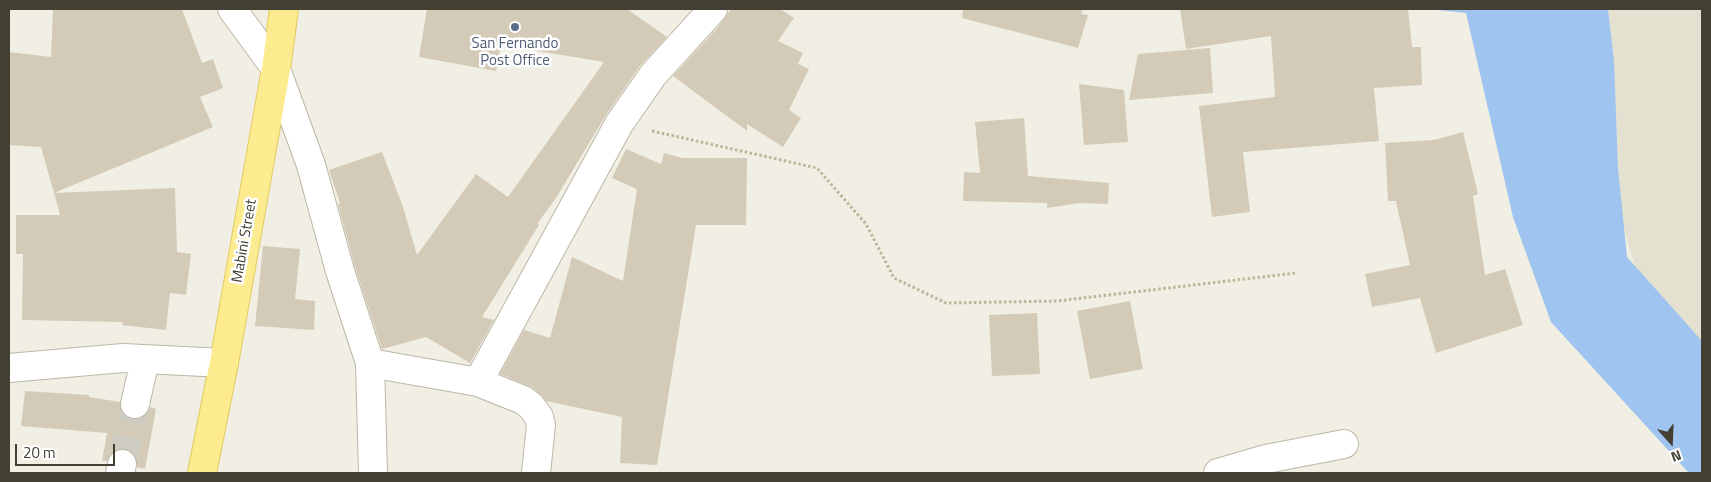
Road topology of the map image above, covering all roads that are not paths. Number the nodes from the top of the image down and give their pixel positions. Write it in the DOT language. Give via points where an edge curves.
graph roads {
  1 [pos="232,9"];
  2 [pos="284,9"];
  3 [pos="713,9"];
  4 [pos="276,69"];
  5 [pos="145,360"];
  6 [pos="224,363"];
  7 [pos="370,363"];
  8 [pos="9,368"];
  9 [pos="478,382"];
  10 [pos="135,404"];
  11 [pos="1344,444"];
  12 [pos="202,473"];
  13 [pos="374,473"];
  14 [pos="536,473"];
  15 [pos="1218,473"];
  1 -- 4 [label="street"];
  2 -- 4 [label="main road, Mabini Street"];
  3 -- 9 [label="street" via="653,76 619,124"];
  4 -- 6 [label="main road, Mabini Street"];
  4 -- 7 [label="street" via="312,165 340,271"];
  5 -- 6 [label="street"];
  5 -- 8 [label="street" via="123,358"];
  5 -- 10 [label="street"];
  6 -- 12 [label="main road, Mabini Street"];
  7 -- 9 [label="street"];
  7 -- 13 [label="street"];
  9 -- 14 [label="street" via="523,400 536,412 541,425"];
  11 -- 15 [label="street" via="1266,459"];
}
